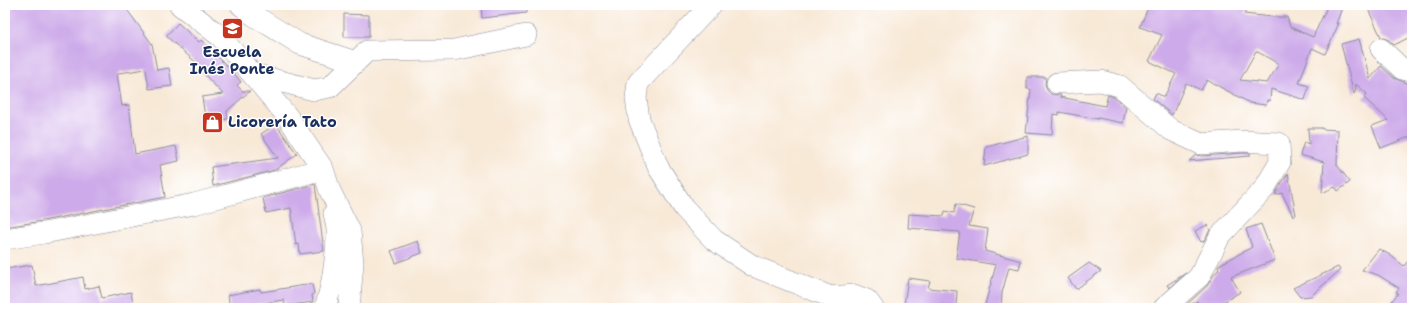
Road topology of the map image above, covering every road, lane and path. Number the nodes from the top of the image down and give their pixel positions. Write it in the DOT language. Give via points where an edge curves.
graph roads {
  1 [pos="180,5"];
  2 [pos="241,5"];
  3 [pos="711,5"];
  4 [pos="198,13"];
  5 [pos="526,34"];
  6 [pos="1381,49"];
  7 [pos="356,62"];
  8 [pos="1412,71"];
  9 [pos="252,74"];
  10 [pos="1057,83"];
  11 [pos="323,169"];
  12 [pos="330,190"];
  13 [pos="5,239"];
  14 [pos="325,308"];
  15 [pos="349,308"];
  16 [pos="873,308"];
  17 [pos="1164,308"];
  1 -- 4 [label="street"];
  2 -- 7 [label="street" via="300,44"];
  3 -- 16 [label="street" via="638,83 636,98 639,120 658,167 684,208 704,230 746,262 831,297 854,295 867,300"];
  4 -- 9 [label="street"];
  5 -- 7 [label="street" via="454,50 367,51"];
  6 -- 8 [label="street" via="1402,69"];
  7 -- 9 [label="street" via="330,87 314,90"];
  9 -- 11 [label="street" via="287,116"];
  10 -- 17 [label="street" via="1101,81 1120,86 1171,130 1201,144 1242,141 1279,143 1280,162 1264,189 1220,236 1199,277"];
  11 -- 12 [label="street"];
  11 -- 13 [label="street" via="194,204"];
  12 -- 14 [label="street" via="337,230"];
  12 -- 15 [label="street" via="350,231 353,263"];
}
